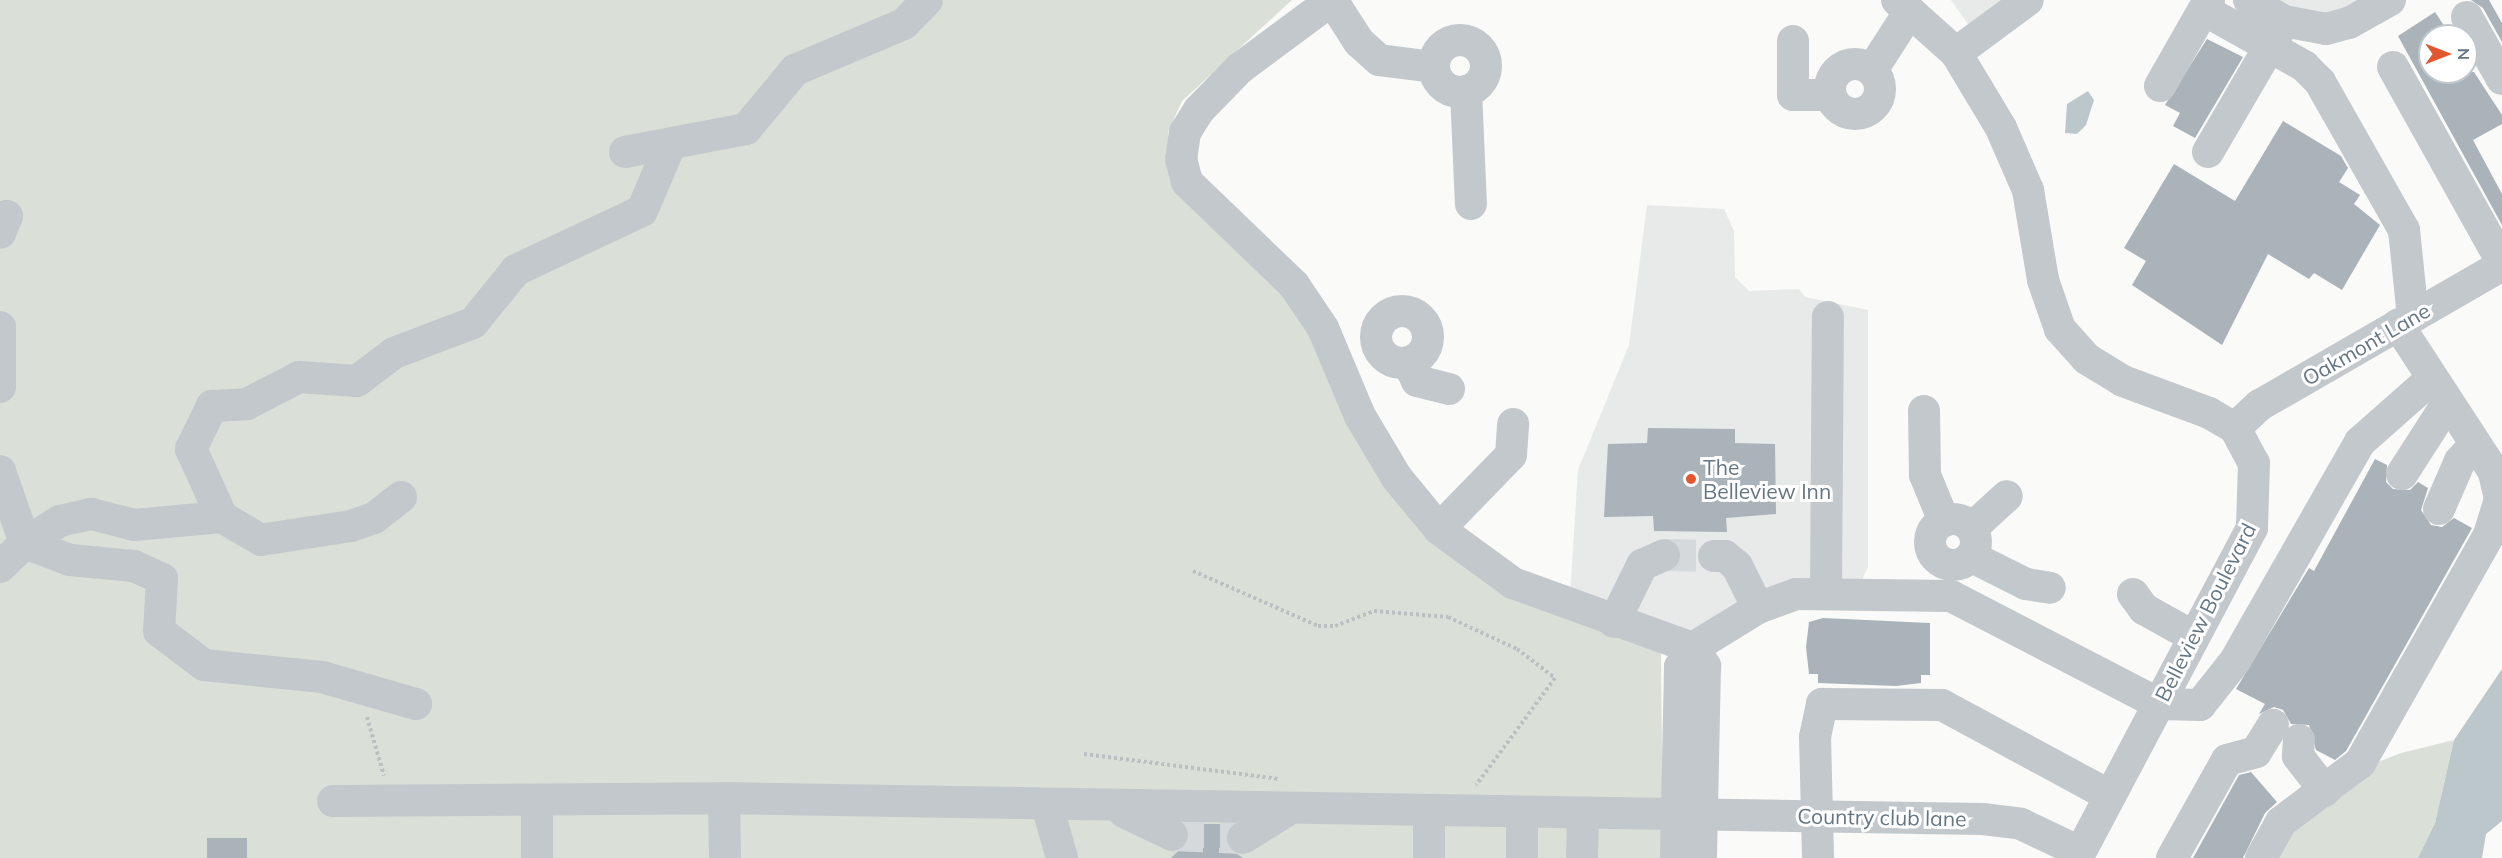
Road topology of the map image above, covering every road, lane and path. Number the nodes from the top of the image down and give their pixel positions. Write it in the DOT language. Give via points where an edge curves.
graph roads {
  1 [pos="927,0"];
  2 [pos="1332,0"];
  3 [pos="2028,0"];
  4 [pos="2249,0"];
  5 [pos="2390,0"];
  6 [pos="1903,5"];
  7 [pos="2206,5"];
  8 [pos="2467,17"];
  9 [pos="2277,33"];
  10 [pos="1793,41"];
  11 [pos="1956,53"];
  12 [pos="1434,67"];
  13 [pos="2393,67"];
  14 [pos="2502,79"];
  15 [pos="2160,86"];
  16 [pos="1466,91"];
  17 [pos="670,145"];
  18 [pos="626,152"];
  19 [pos="2208,152"];
  20 [pos="1471,204"];
  21 [pos="0,218"];
  22 [pos="0,233"];
  23 [pos="2502,264"];
  24 [pos="1828,317"];
  25 [pos="2406,321"];
  26 [pos="0,327"];
  27 [pos="1377,346"];
  28 [pos="1337,362"];
  29 [pos="1408,363"];
  30 [pos="0,387"];
  31 [pos="1449,389"];
  32 [pos="2438,392"];
  33 [pos="1924,411"];
  34 [pos="1513,424"];
  35 [pos="2235,428"];
  36 [pos="2475,445"];
  37 [pos="0,471"];
  38 [pos="2402,474"];
  39 [pos="2007,496"];
  40 [pos="401,497"];
  41 [pos="2439,509"];
  42 [pos="222,517"];
  43 [pos="1439,529"];
  44 [pos="25,543"];
  45 [pos="1958,553"];
  46 [pos="1665,555"];
  47 [pos="1714,556"];
  48 [pos="0,567"];
  49 [pos="1192,571"];
  50 [pos="2050,588"];
  51 [pos="1826,593"];
  52 [pos="2133,594"];
  53 [pos="1758,608"];
  54 [pos="1614,622"];
  55 [pos="2194,637"];
  56 [pos="1693,648"];
  57 [pos="358,685"];
  58 [pos="416,704"];
  59 [pos="2159,704"];
  60 [pos="1084,754"];
  61 [pos="1463,787"];
  62 [pos="2325,791"];
  63 [pos="1287,796"];
  64 [pos="2110,796"];
  65 [pos="724,798"];
  66 [pos="333,801"];
  67 [pos="537,802"];
  68 [pos="392,803"];
  69 [pos="1047,805"];
  70 [pos="1112,807"];
  71 [pos="1429,813"];
  72 [pos="1583,813"];
  73 [pos="1522,814"];
  74 [pos="1689,814"];
  75 [pos="1818,816"];
  76 [pos="1172,835"];
  77 [pos="1243,838"];
  78 [pos="2078,855"];
  79 [pos="537,858"];
  80 [pos="725,858"];
  81 [pos="1062,858"];
  82 [pos="1429,858"];
  83 [pos="1522,858"];
  84 [pos="1582,858"];
  85 [pos="1676,858"];
  86 [pos="1701,858"];
  87 [pos="1818,858"];
  88 [pos="2172,858"];
  89 [pos="2261,858"];
  1 -- 17 [label="street" via="904,24 795,70 755,124"];
  2 -- 12 [label="street" via="1359,42 1379,60"];
  2 -- 28 [label="street" via="1240,68 1198,110 1185,132 1181,159 1187,182 1207,206 1294,285 1323,328"];
  3 -- 11 [label="street"];
  4 -- 9 [label="street"];
  5 -- 9 [label="street" via="2349,23"];
  6 -- 10 [label="street" via="1872,70 1858,63 1842,67 1832,79 1830,95 1793,95"];
  6 -- 11 [label="street, Belleview Boulevard"];
  7 -- 9 [label="street"];
  7 -- 15 [label="street"];
  8 -- 14 [label="street"];
  9 -- 19 [label="street"];
  9 -- 25 [label="street" via="2320,82 2397,211 2404,230"];
  11 -- 35 [label="street, Belleview Boulevard" via="2001,128 2028,190 2043,280 2060,329 2087,359 2123,381 2210,412"];
  12 -- 16 [label="street" via="1444,87"];
  12 -- 16 [label="street" via="1439,50 1454,41 1478,48 1484,73"];
  13 -- 23 [label="street"];
  16 -- 20 [label="street"];
  17 -- 18 [label="street"];
  17 -- 42 [label="street" via="642,211 516,270 473,323 394,353 357,381 299,377 247,404 212,405 191,449"];
  21 -- 22 [label="street" via="7,216"];
  23 -- 25 [label="street, Oakmont Lane"];
  24 -- 51 [label="street"];
  25 -- 32 [label="street"];
  25 -- 35 [label="street, Oakmont Lane" via="2260,405"];
  26 -- 30 [label="street"];
  27 -- 28 [label="street"];
  27 -- 29 [label="street" via="1386,358"];
  27 -- 29 [label="street" via="1377,330 1386,316 1402,311 1417,316 1427,330 1426,346"];
  28 -- 43 [label="street" via="1360,416 1397,478"];
  29 -- 31 [label="street" via="1417,381"];
  32 -- 36 [label="street"];
  32 -- 38 [label="street"];
  32 -- 59 [label="street" via="2360,442 2215,692 2200,705"];
  33 -- 45 [label="street" via="1925,475"];
  34 -- 43 [label="street" via="1510,455"];
  35 -- 55 [label="street, Belleview Boulevard" via="2254,463 2252,528"];
  36 -- 41 [label="street" via="2460,461"];
  36 -- 62 [label="street" via="2494,472 2500,499 2488,535 2360,764"];
  37 -- 44 [label="street"];
  39 -- 45 [label="street"];
  40 -- 42 [label="street" via="374,518 274,540 261,540"];
  42 -- 44 [label="street" via="134,525 91,514 60,521"];
  43 -- 54 [label="street" via="1513,584"];
  44 -- 48 [label="street"];
  44 -- 57 [label="street" via="70,560 134,566 162,579 159,631 204,665"];
  45 -- 50 [label="street" via="2026,584"];
  45 -- 51 [label="street"];
  45 -- 59 [label="street"];
  46 -- 54 [label="street" via="1642,564"];
  47 -- 53 [label="street" via="1725,556 1737,566"];
  49 -- 61 [label="path" via="1318,626 1335,626 1374,611 1448,617 1517,649 1555,678 1475,787"];
  51 -- 53 [label="street" via="1796,594"];
  52 -- 55 [label="street" via="2160,620"];
  53 -- 56 [label="street"];
  54 -- 56 [label="street"];
  55 -- 59 [label="street, Belleview Boulevard"];
  56 -- 74 [label="street" via="1680,667"];
  57 -- 58 [label="street"];
  57 -- 68 [label="path"];
  59 -- 64 [label="street, Belleview Boulevard"];
  60 -- 63 [label="path"];
  62 -- 88 [label="street" via="2283,740 2227,760"];
  62 -- 89 [label="street" via="2281,822"];
  63 -- 70 [label="street, Country club lane"];
  63 -- 71 [label="street, Country club lane"];
  63 -- 77 [label="street"];
  64 -- 75 [label="street" via="1942,705 1864,701 1822,704 1815,738"];
  64 -- 78 [label="street, Belleview Boulevard"];
  65 -- 67 [label="street, Country club lane"];
  65 -- 69 [label="street, Country club lane"];
  65 -- 80 [label="street"];
  66 -- 68 [label="street, Country club lane"];
  67 -- 68 [label="street, Country club lane"];
  67 -- 79 [label="street"];
  69 -- 70 [label="street, Country club lane"];
  69 -- 81 [label="street"];
  70 -- 76 [label="street"];
  71 -- 73 [label="street, Country club lane"];
  71 -- 82 [label="street"];
  72 -- 73 [label="street, Country club lane"];
  72 -- 74 [label="street, Country club lane"];
  72 -- 84 [label="street"];
  73 -- 83 [label="street"];
  74 -- 75 [label="street, Country club lane"];
  74 -- 85 [label="street"];
  74 -- 86 [label="street"];
  75 -- 78 [label="street, Country club lane" via="1983,819 2021,824"];
  75 -- 87 [label="street"];
}
